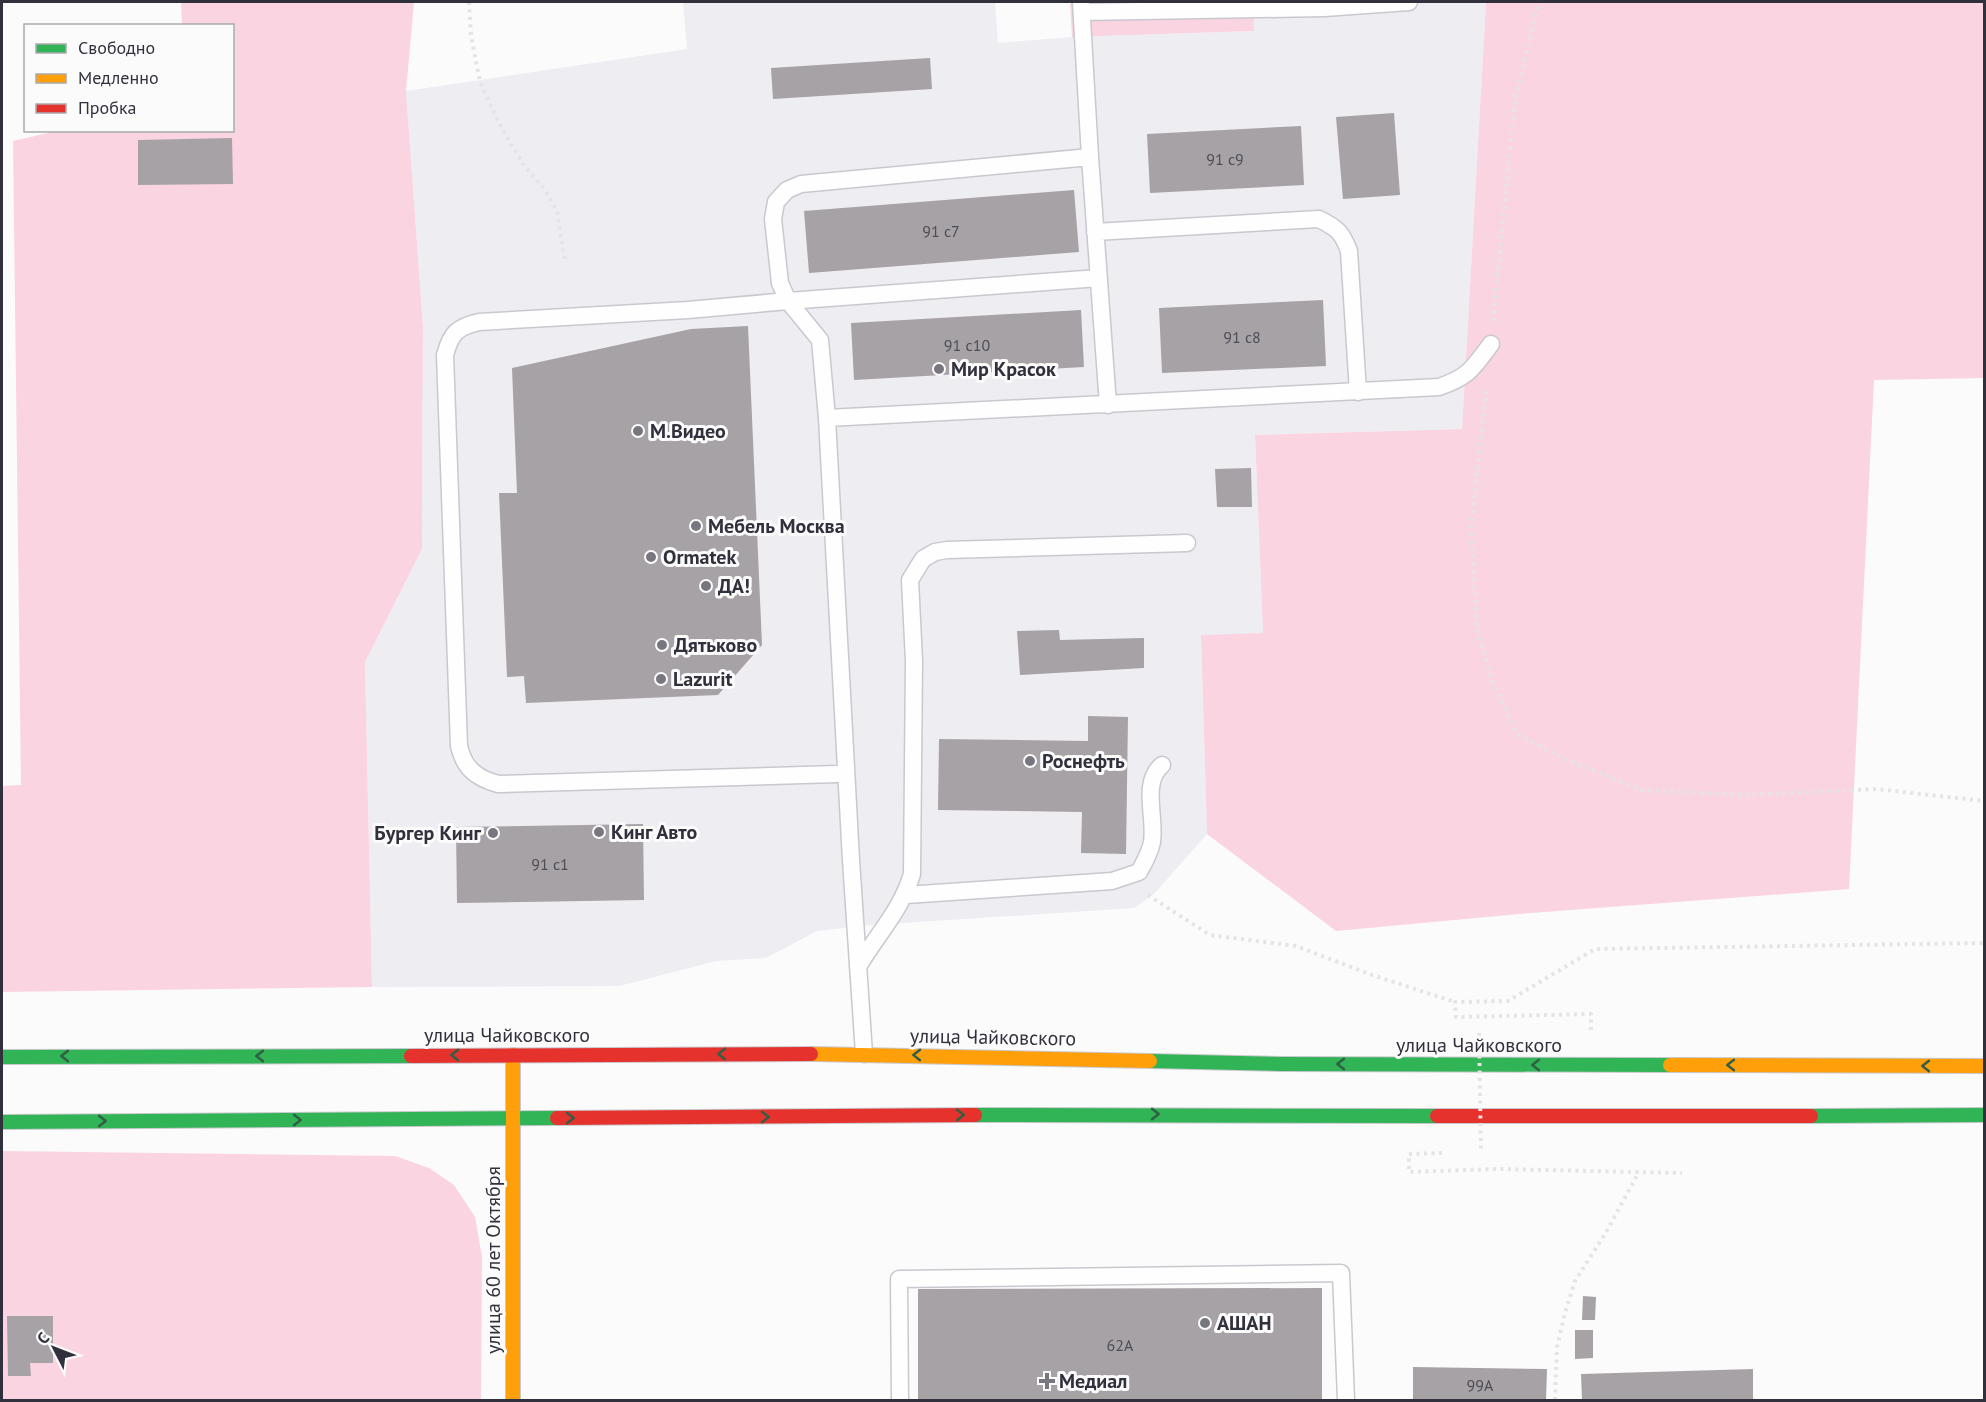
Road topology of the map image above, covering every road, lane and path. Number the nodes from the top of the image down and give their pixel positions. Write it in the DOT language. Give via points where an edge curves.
graph roads {
  1 [pos="469,2"];
  2 [pos="1409,2"];
  3 [pos="1539,2"];
  4 [pos="1324,5"];
  5 [pos="1082,7"];
  6 [pos="1090,157"];
  7 [pos="1095,232"];
  8 [pos="565,261"];
  9 [pos="1099,278"];
  10 [pos="788,301"];
  11 [pos="1491,344"];
  12 [pos="1486,390"];
  13 [pos="1358,392"];
  14 [pos="1108,405"];
  15 [pos="827,418"];
  16 [pos="1187,543"];
  17 [pos="1162,765"];
  18 [pos="837,774"];
  19 [pos="1984,801"];
  20 [pos="1117,880"];
  21 [pos="906,895"];
  22 [pos="1984,944"];
  23 [pos="857,968"];
  24 [pos="1455,1002"];
  25 [pos="1580,1030"];
  26 [pos="1490,1033"];
  27 [pos="864,1054"];
  28 [pos="513,1055"];
  29 [pos="2,1057"];
  30 [pos="1984,1066"];
  31 [pos="1984,1115"];
  32 [pos="512,1118"];
  33 [pos="2,1122"];
  34 [pos="1471,1152"];
  35 [pos="1450,1153"];
  36 [pos="1639,1172"];
  37 [pos="1682,1173"];
  38 [pos="513,1401"];
  39 [pos="900,1401"];
  40 [pos="1346,1401"];
  41 [pos="1555,1401"];
  1 -- 8 [label="path" via="480,82 502,129 557,211"];
  2 -- 4 [label="lane"];
  3 -- 11 [label="path" via="1515,100"];
  4 -- 5 [label="lane"];
  5 -- 6 [label="lane"];
  6 -- 7 [label="lane"];
  6 -- 10 [label="lane" via="801,184 787,190 776,202 773,219 780,283"];
  7 -- 9 [label="lane"];
  7 -- 13 [label="lane" via="1319,219 1334,226 1344,237 1348,251"];
  9 -- 10 [label="lane"];
  9 -- 14 [label="lane"];
  10 -- 15 [label="lane" via="820,340"];
  10 -- 18 [label="lane" via="479,322 463,325 454,333 445,355 459,746 471,772 498,784"];
  11 -- 13 [label="lane" via="1460,380 1439,387"];
  12 -- 19 [label="path" via="1471,528 1477,628 1492,680 1518,735 1564,759 1642,790 1745,795 1877,789"];
  13 -- 14 [label="lane"];
  14 -- 15 [label="lane"];
  15 -- 23 [label="lane"];
  16 -- 21 [label="lane" via="947,550 922,559 910,580 914,661 912,874"];
  17 -- 20 [label="lane" via="1154,772 1151,786 1152,842 1146,860 1139,872"];
  20 -- 21 [label="lane"];
  20 -- 24 [label="path" via="1158,900 1210,935 1296,946"];
  21 -- 23 [label="lane"];
  22 -- 24 [label="path" via="1595,949 1508,1001"];
  23 -- 27 [label="lane"];
  24 -- 25 [label="path" via="1456,1017 1591,1014 1591,1030"];
  26 -- 34 [label="path, bridge" via="1479,1033 1481,1152"];
  27 -- 28 [label="main road, улица Чайковского, one-way"];
  30 -- 27 [label="main road, улица Чайковского, one-way" via="1281,1064"];
  28 -- 29 [label="main road, улица Чайковского, one-way"];
  28 -- 32 [label="main road, улица 60 лет Октября"];
  32 -- 31 [label="main road, one-way"];
  33 -- 32 [label="main road, one-way"];
  32 -- 38 [label="main road, улица 60 лет Октября"];
  35 -- 36 [label="path" via="1408,1154 1409,1172"];
  36 -- 37 [label="path"];
  36 -- 41 [label="path" via="1575,1281 1557,1347"];
  39 -- 40 [label="lane" via="899,1279 1341,1273"];
}
